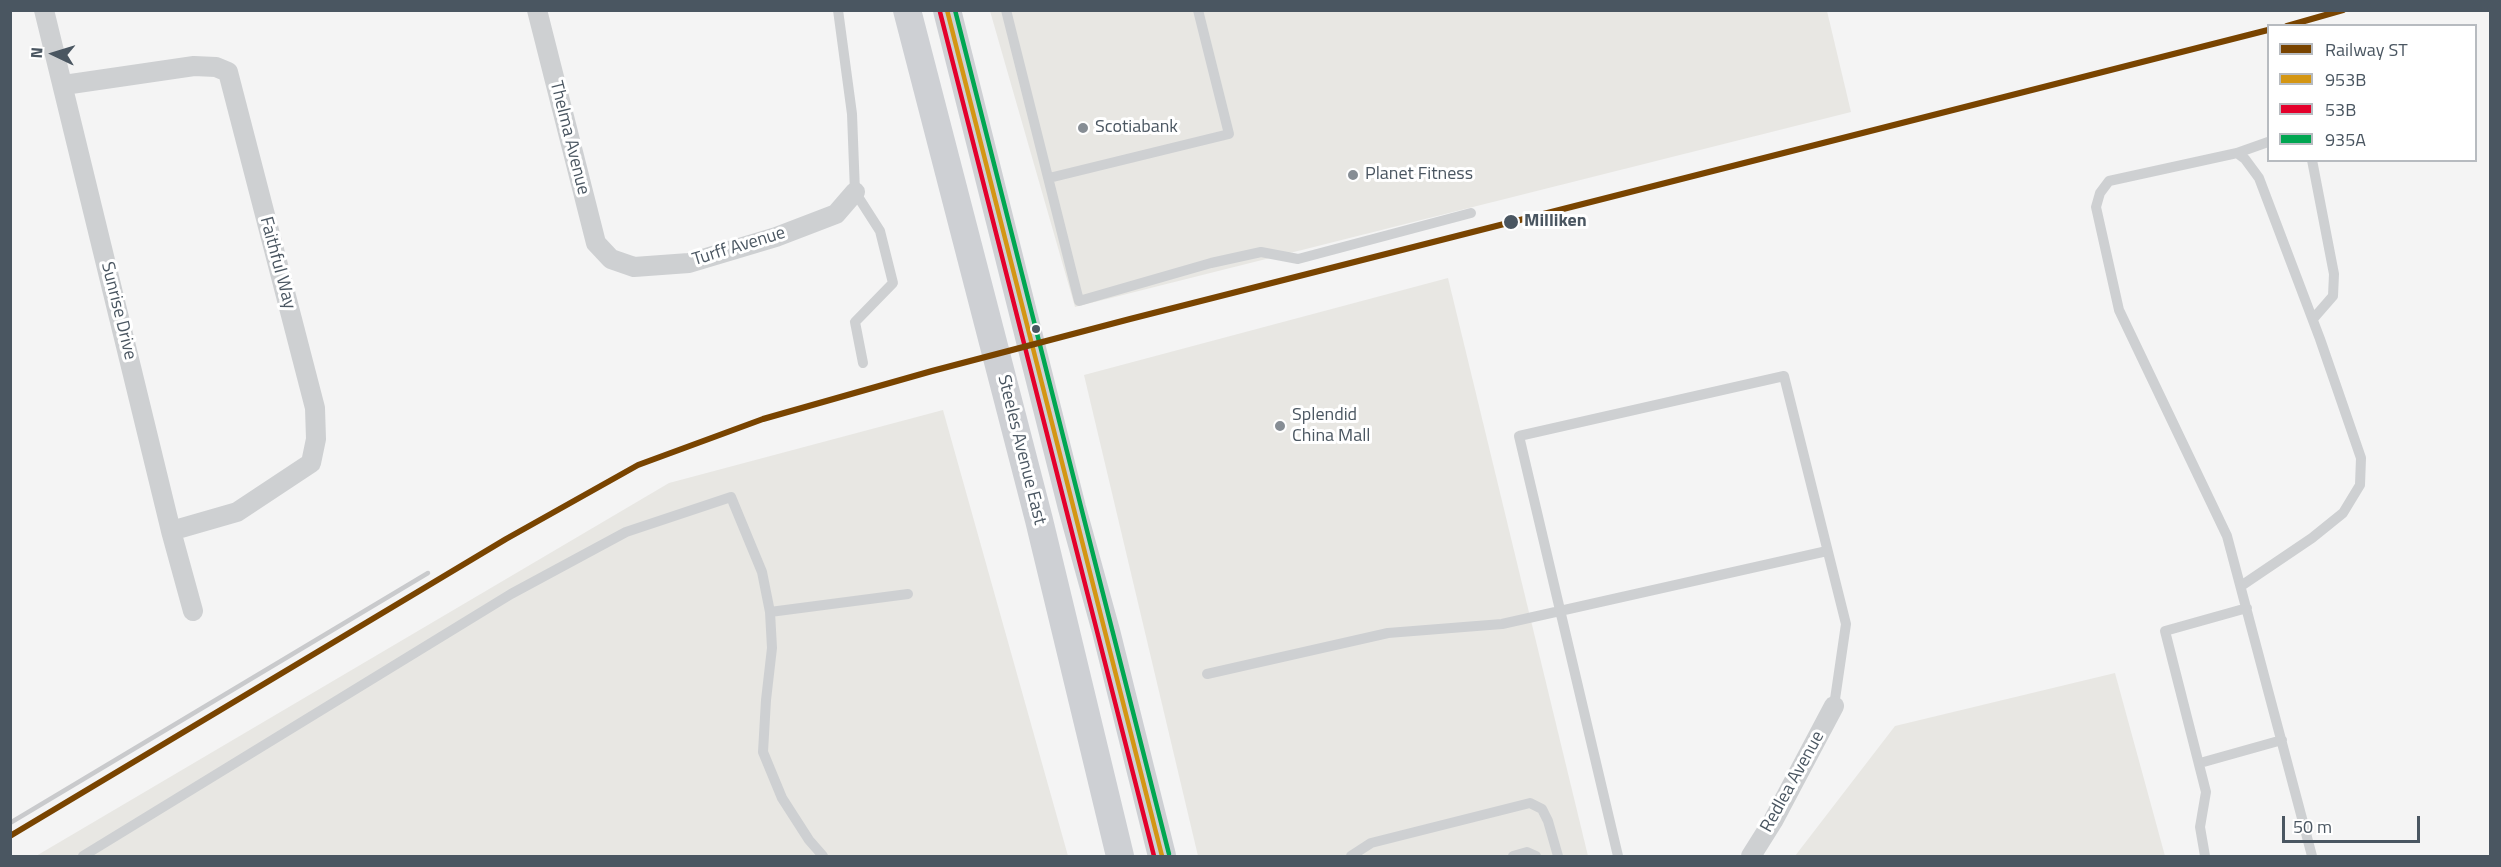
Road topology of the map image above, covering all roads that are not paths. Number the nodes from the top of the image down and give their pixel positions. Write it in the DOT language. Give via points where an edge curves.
graph roads {
  1 [pos="44,10"];
  2 [pos="537,10"];
  3 [pos="838,10"];
  4 [pos="907,10"];
  5 [pos="947,10"];
  6 [pos="1006,10"];
  7 [pos="1198,10"];
  8 [pos="64,85"];
  9 [pos="2267,142"];
  10 [pos="2237,153"];
  11 [pos="2312,162"];
  12 [pos="1049,178"];
  13 [pos="855,192"];
  14 [pos="1471,213"];
  15 [pos="611,259"];
  16 [pos="2313,319"];
  17 [pos="863,363"];
  18 [pos="171,531"];
  19 [pos="1827,551"];
  20 [pos="2241,586"];
  21 [pos="908,594"];
  22 [pos="2247,608"];
  23 [pos="193,611"];
  24 [pos="770,612"];
  25 [pos="1560,612"];
  26 [pos="1206,674"];
  27 [pos="1834,706"];
  28 [pos="2282,740"];
  29 [pos="2200,763"];
  30 [pos="83,856"];
  31 [pos="823,856"];
  32 [pos="1120,856"];
  33 [pos="1162,856"];
  34 [pos="1351,856"];
  35 [pos="1513,856"];
  36 [pos="1536,856"];
  37 [pos="1558,856"];
  38 [pos="1618,856"];
  39 [pos="1751,856"];
  40 [pos="2205,856"];
  41 [pos="2312,856"];
  1 -- 8 [label="street, Sunrise Drive"];
  2 -- 15 [label="street, Thelma Avenue" via="596,243"];
  3 -- 13 [label="lane" via="852,114"];
  4 -- 32 [label="main road, Steeles Avenue East" via="1039,520"];
  5 -- 33 [label="main road, Steeles Avenue East"];
  6 -- 12 [label="lane"];
  7 -- 12 [label="lane" via="1229,134"];
  8 -- 18 [label="street, Sunrise Drive"];
  8 -- 18 [label="street, Faithful Way" via="195,66 228,72 315,408 316,439 311,463 237,512"];
  9 -- 10 [label="lane"];
  10 -- 16 [label="lane" via="2259,178"];
  10 -- 20 [label="lane" via="2109,180 2096,207 2119,310 2227,536"];
  11 -- 16 [label="lane" via="2334,274 2333,296"];
  12 -- 14 [label="lane" via="1079,301 1261,252 1298,259"];
  13 -- 15 [label="street, Turff Avenue" via="836,214 689,263 634,267"];
  13 -- 17 [label="lane" via="880,231 893,283 855,322"];
  16 -- 20 [label="lane" via="2361,458 2360,485 2343,513"];
  18 -- 23 [label="street, Sunrise Drive"];
  19 -- 25 [label="lane"];
  19 -- 25 [label="lane" via="1784,376 1519,436"];
  19 -- 27 [label="lane" via="1846,624"];
  20 -- 22 [label="lane"];
  21 -- 24 [label="lane"];
  22 -- 28 [label="lane"];
  22 -- 29 [label="lane" via="2165,631"];
  24 -- 30 [label="lane" via="762,572 731,497 626,532 474,616"];
  24 -- 31 [label="lane" via="772,648 763,752 782,798"];
  25 -- 26 [label="lane" via="1502,624 1388,633"];
  25 -- 38 [label="lane"];
  27 -- 39 [label="street, Redlea Avenue"];
  28 -- 29 [label="lane"];
  28 -- 41 [label="lane"];
  29 -- 40 [label="lane" via="2206,792 2200,827"];
  34 -- 37 [label="lane" via="1371,843 1530,803 1542,809"];
  35 -- 36 [label="lane" via="1527,852"];
}
